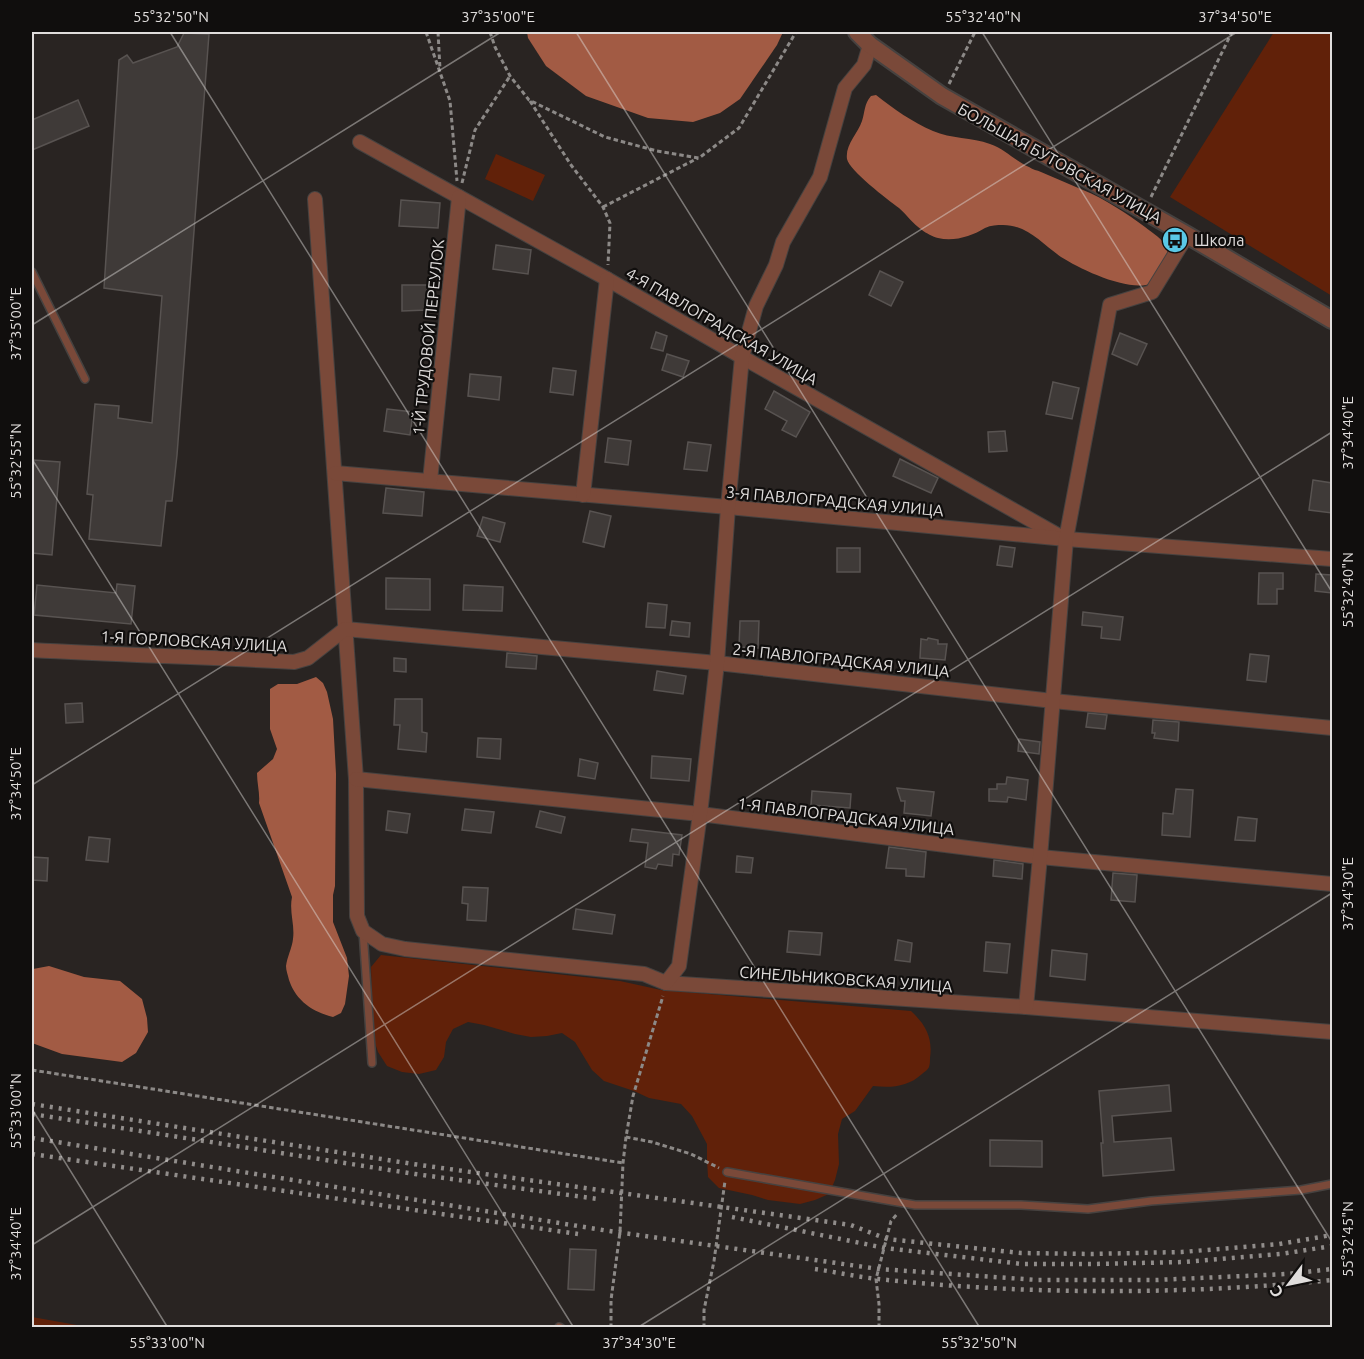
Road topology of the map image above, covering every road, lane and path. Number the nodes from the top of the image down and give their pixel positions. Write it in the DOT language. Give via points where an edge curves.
graph roads {
  1 [pos="426,32"];
  2 [pos="438,32"];
  3 [pos="490,32"];
  4 [pos="796,32"];
  5 [pos="857,32"];
  6 [pos="975,32"];
  7 [pos="1232,32"];
  8 [pos="870,45"];
  9 [pos="441,75"];
  10 [pos="510,76"];
  11 [pos="942,96"];
  12 [pos="529,100"];
  13 [pos="360,142"];
  14 [pos="699,158"];
  15 [pos="459,197"];
  16 [pos="315,199"];
  17 [pos="603,207"];
  18 [pos="1144,210"];
  19 [pos="1187,235"];
  20 [pos="32,272"];
  21 [pos="608,279"];
  22 [pos="1332,320"];
  23 [pos="742,357"];
  24 [pos="85,378"];
  25 [pos="334,473"];
  26 [pos="430,481"];
  27 [pos="583,495"];
  28 [pos="728,507"];
  29 [pos="1066,539"];
  30 [pos="1332,559"];
  31 [pos="345,629"];
  32 [pos="32,650"];
  33 [pos="717,663"];
  34 [pos="1053,701"];
  35 [pos="1332,728"];
  36 [pos="356,779"];
  37 [pos="700,814"];
  38 [pos="1040,857"];
  39 [pos="1332,884"];
  40 [pos="363,931"];
  41 [pos="666,983"];
  42 [pos="1026,1007"];
  43 [pos="1332,1032"];
  44 [pos="372,1063"];
  45 [pos="32,1070"];
  46 [pos="626,1137"];
  47 [pos="623,1163"];
  48 [pos="727,1172"];
  49 [pos="1332,1184"];
  50 [pos="915,1205"];
  51 [pos="611,1328"];
  52 [pos="704,1328"];
  53 [pos="879,1328"];
  1 -- 9 [label="path"];
  2 -- 9 [label="path"];
  3 -- 10 [label="path"];
  4 -- 14 [label="path" via="739,128"];
  5 -- 8 [label="street, БОЛЬШАЯ БУТОВСКАЯ УЛИЦА"];
  6 -- 11 [label="path"];
  7 -- 18 [label="path"];
  8 -- 11 [label="street, БОЛЬШАЯ БУТОВСКАЯ УЛИЦА"];
  8 -- 23 [label="street" via="864,65 845,88 820,177 783,242 756,306"];
  9 -- 15 [label="path" via="450,101"];
  10 -- 12 [label="path"];
  10 -- 15 [label="path" via="475,130"];
  11 -- 18 [label="street, БОЛЬШАЯ БУТОВСКАЯ УЛИЦА"];
  12 -- 14 [label="path" via="605,137"];
  12 -- 17 [label="path"];
  13 -- 15 [label="street, 4-Я ПАВЛОГРАДСКАЯ УЛИЦА"];
  14 -- 17 [label="path"];
  15 -- 21 [label="street, 4-Я ПАВЛОГРАДСКАЯ УЛИЦА"];
  15 -- 26 [label="street, 1-Й ТРУДОВОЙ ПЕРЕУЛОК"];
  16 -- 25 [label="street"];
  17 -- 21 [label="path" via="610,223"];
  18 -- 19 [label="street, БОЛЬШАЯ БУТОВСКАЯ УЛИЦА"];
  19 -- 22 [label="street, БОЛЬШАЯ БУТОВСКАЯ УЛИЦА"];
  19 -- 29 [label="street" via="1152,292 1110,305"];
  20 -- 24 [label="lane"];
  21 -- 23 [label="street, 4-Я ПАВЛОГРАДСКАЯ УЛИЦА"];
  21 -- 27 [label="street"];
  23 -- 28 [label="street"];
  23 -- 29 [label="street, 4-Я ПАВЛОГРАДСКАЯ УЛИЦА"];
  25 -- 26 [label="street, 3-Я ПАВЛОГРАДСКАЯ УЛИЦА"];
  25 -- 31 [label="street"];
  26 -- 27 [label="street, 3-Я ПАВЛОГРАДСКАЯ УЛИЦА"];
  27 -- 28 [label="street, 3-Я ПАВЛОГРАДСКАЯ УЛИЦА"];
  28 -- 29 [label="street, 3-Я ПАВЛОГРАДСКАЯ УЛИЦА"];
  28 -- 33 [label="street"];
  29 -- 30 [label="street, 3-Я ПАВЛОГРАДСКАЯ УЛИЦА"];
  29 -- 34 [label="street"];
  31 -- 32 [label="street, 1-Я ГОРЛОВСКАЯ УЛИЦА" via="308,658 294,662"];
  31 -- 33 [label="street, 2-Я ПАВЛОГРАДСКАЯ УЛИЦА"];
  31 -- 36 [label="street"];
  33 -- 34 [label="street, 2-Я ПАВЛОГРАДСКАЯ УЛИЦА"];
  33 -- 37 [label="street"];
  34 -- 35 [label="street, 2-Я ПАВЛОГРАДСКАЯ УЛИЦА"];
  34 -- 38 [label="street"];
  36 -- 37 [label="street, 1-Я ПАВЛОГРАДСКАЯ УЛИЦА"];
  36 -- 40 [label="street" via="357,916"];
  37 -- 38 [label="street, 1-Я ПАВЛОГРАДСКАЯ УЛИЦА"];
  37 -- 41 [label="street" via="679,966"];
  38 -- 39 [label="street, 1-Я ПАВЛОГРАДСКАЯ УЛИЦА"];
  38 -- 42 [label="street"];
  40 -- 41 [label="street, СИНЕЛЬНИКОВСКАЯ УЛИЦА" via="382,944 405,949 644,974"];
  40 -- 44 [label="lane"];
  41 -- 42 [label="street, СИНЕЛЬНИКОВСКАЯ УЛИЦА"];
  41 -- 46 [label="path" via="633,1096"];
  42 -- 43 [label="street, СИНЕЛЬНИКОВСКАЯ УЛИЦА"];
  45 -- 47 [label="path"];
  46 -- 47 [label="path"];
  46 -- 48 [label="path" via="691,1154"];
  47 -- 51 [label="path"];
  48 -- 50 [label="lane"];
  48 -- 52 [label="path"];
  49 -- 50 [label="lane" via="1088,1209"];
  50 -- 53 [label="path" via="896,1214 891,1221 876,1279"];
}
